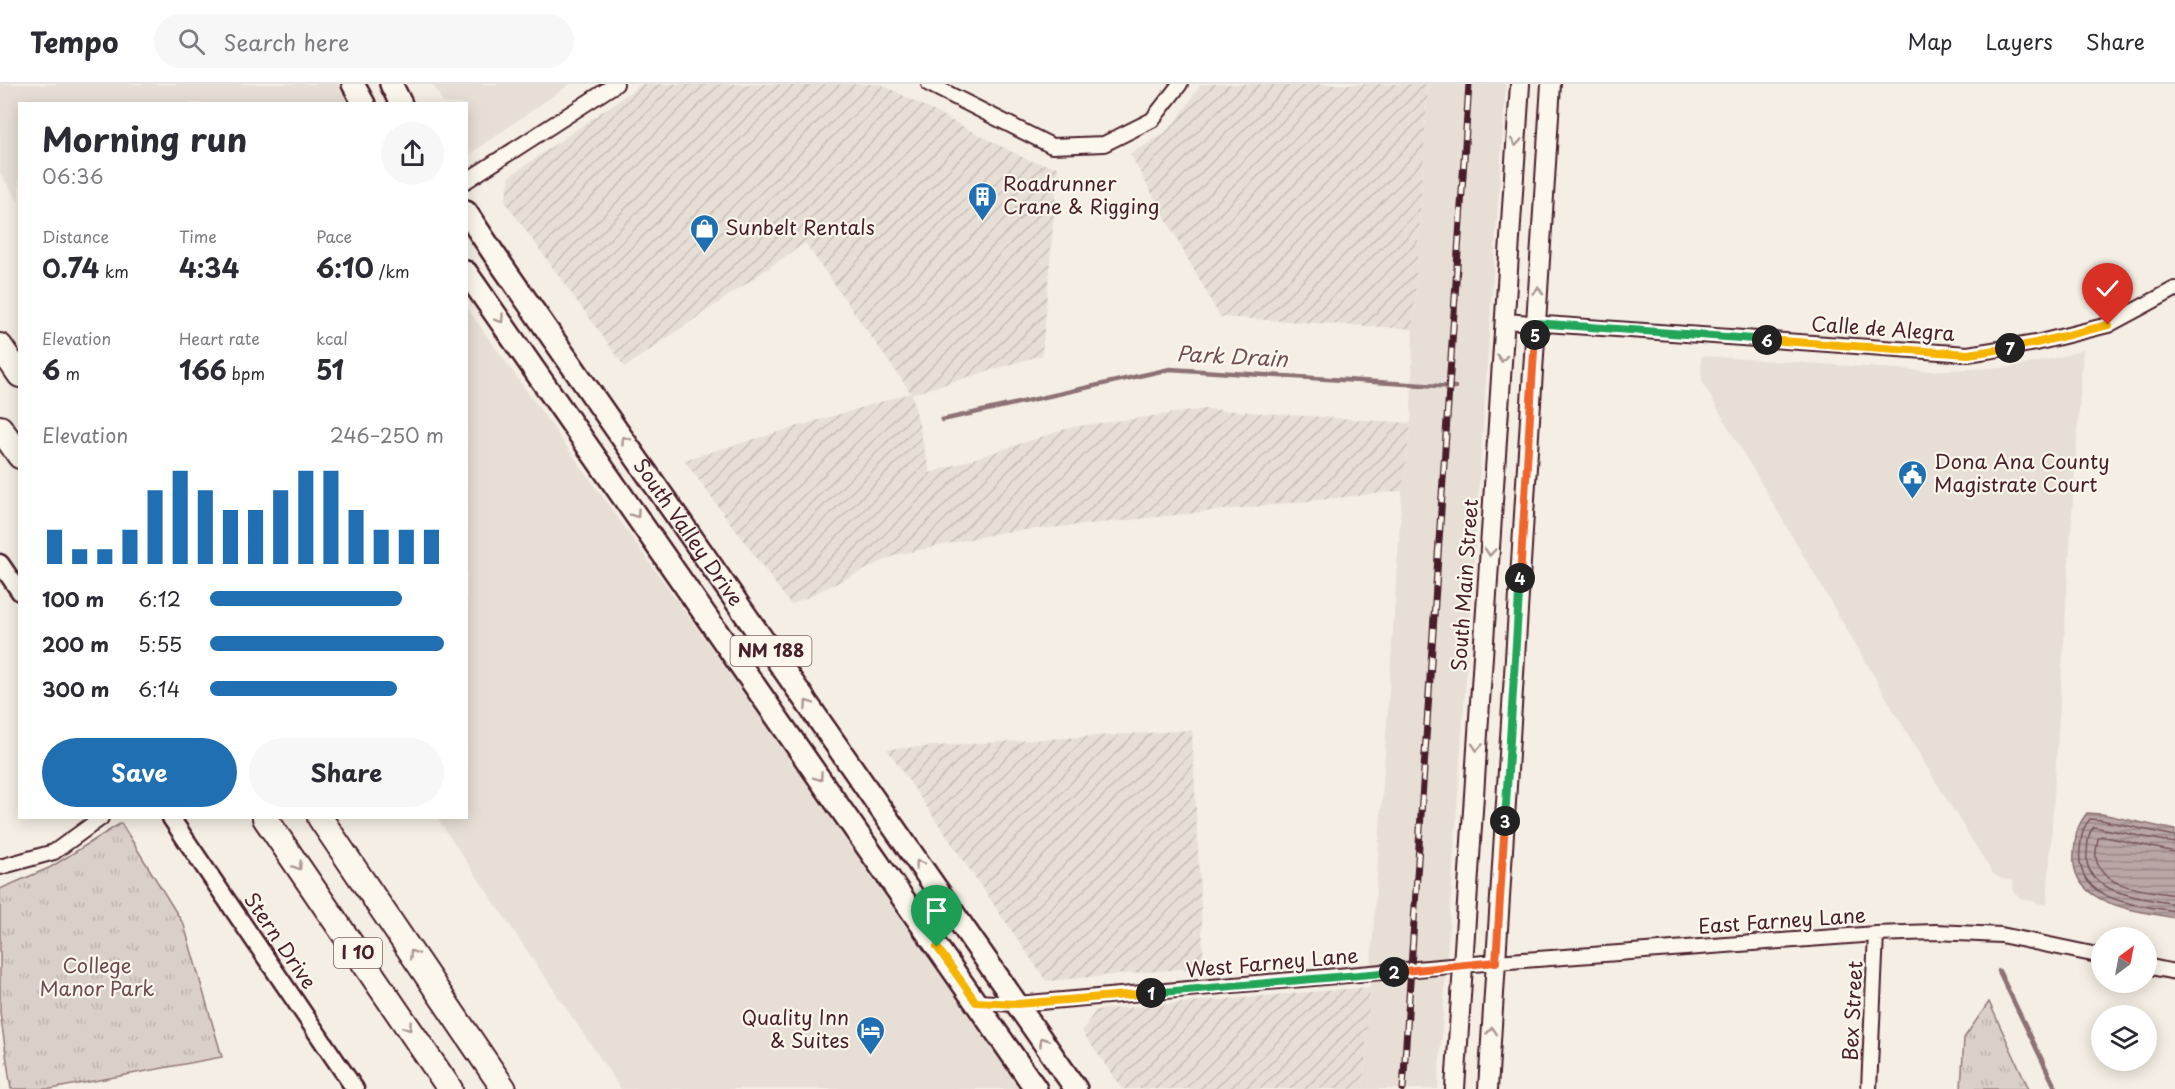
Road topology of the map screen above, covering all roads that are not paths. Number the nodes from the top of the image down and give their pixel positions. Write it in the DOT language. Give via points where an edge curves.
graph roads {
  1 [pos="353,84"];
  2 [pos="391,84"];
  3 [pos="616,84"];
  4 [pos="929,84"];
  5 [pos="1180,84"];
  6 [pos="1520,84"];
  7 [pos="1551,84"];
  8 [pos="363,102"];
  9 [pos="400,102"];
  10 [pos="468,181"];
  11 [pos="468,215"];
  12 [pos="468,275"];
  13 [pos="2175,289"];
  14 [pos="1504,321"];
  15 [pos="1535,323"];
  16 [pos="0,346"];
  17 [pos="18,372"];
  18 [pos="0,428"];
  19 [pos="18,453"];
  20 [pos="0,563"];
  21 [pos="18,589"];
  22 [pos="100,819"];
  23 [pos="172,819"];
  24 [pos="266,819"];
  25 [pos="321,819"];
  26 [pos="0,867"];
  27 [pos="1876,934"];
  28 [pos="2091,954"];
  29 [pos="1496,962"];
  30 [pos="1464,965"];
  31 [pos="2157,968"];
  32 [pos="2175,972"];
  33 [pos="976,1002"];
  34 [pos="1017,1004"];
  35 [pos="355,1089"];
  36 [pos="450,1089"];
  37 [pos="504,1089"];
  38 [pos="1036,1089"];
  39 [pos="1076,1089"];
  40 [pos="1455,1089"];
  41 [pos="1488,1089"];
  42 [pos="1869,1089"];
  1 -- 8 [label="main road"];
  2 -- 9 [label="main road"];
  3 -- 10 [label="street"];
  4 -- 5 [label="street" via="1053,146 1104,144 1152,120"];
  6 -- 14 [label="main road, South Main Street, one-way"];
  15 -- 7 [label="main road, one-way"];
  34 -- 11 [label="main road, South Valley Drive / NM 188, one-way"];
  12 -- 33 [label="main road, South Valley Drive / NM 188, one-way"];
  13 -- 15 [label="street, Calle de Alegra" via="2108,325 2036,343 1968,354"];
  14 -- 15 [label="street, Calle de Alegra"];
  14 -- 30 [label="main road, South Main Street, one-way"];
  15 -- 29 [label="main road"];
  16 -- 17 [label="highway"];
  18 -- 19 [label="highway"];
  20 -- 21 [label="street"];
  22 -- 26 [label="street" via="54,852"];
  23 -- 35 [label="street, Stern Drive"];
  24 -- 36 [label="highway, I 10, one-way"];
  37 -- 25 [label="highway, I 10, one-way"];
  27 -- 28 [label="street, East Farney Lane" via="2001,935"];
  27 -- 29 [label="street, East Farney Lane"];
  27 -- 42 [label="street, Bex Street"];
  29 -- 30 [label="street, East Farney Lane"];
  41 -- 29 [label="main road, one-way"];
  30 -- 34 [label="street, West Farney Lane"];
  30 -- 40 [label="main road, South Main Street"];
  31 -- 32 [label="street"];
  33 -- 34 [label="street, West Farney Lane"];
  33 -- 38 [label="main road, South Valley Drive / NM 188"];
  39 -- 34 [label="main road, South Valley Drive / NM 188, one-way"];
}
